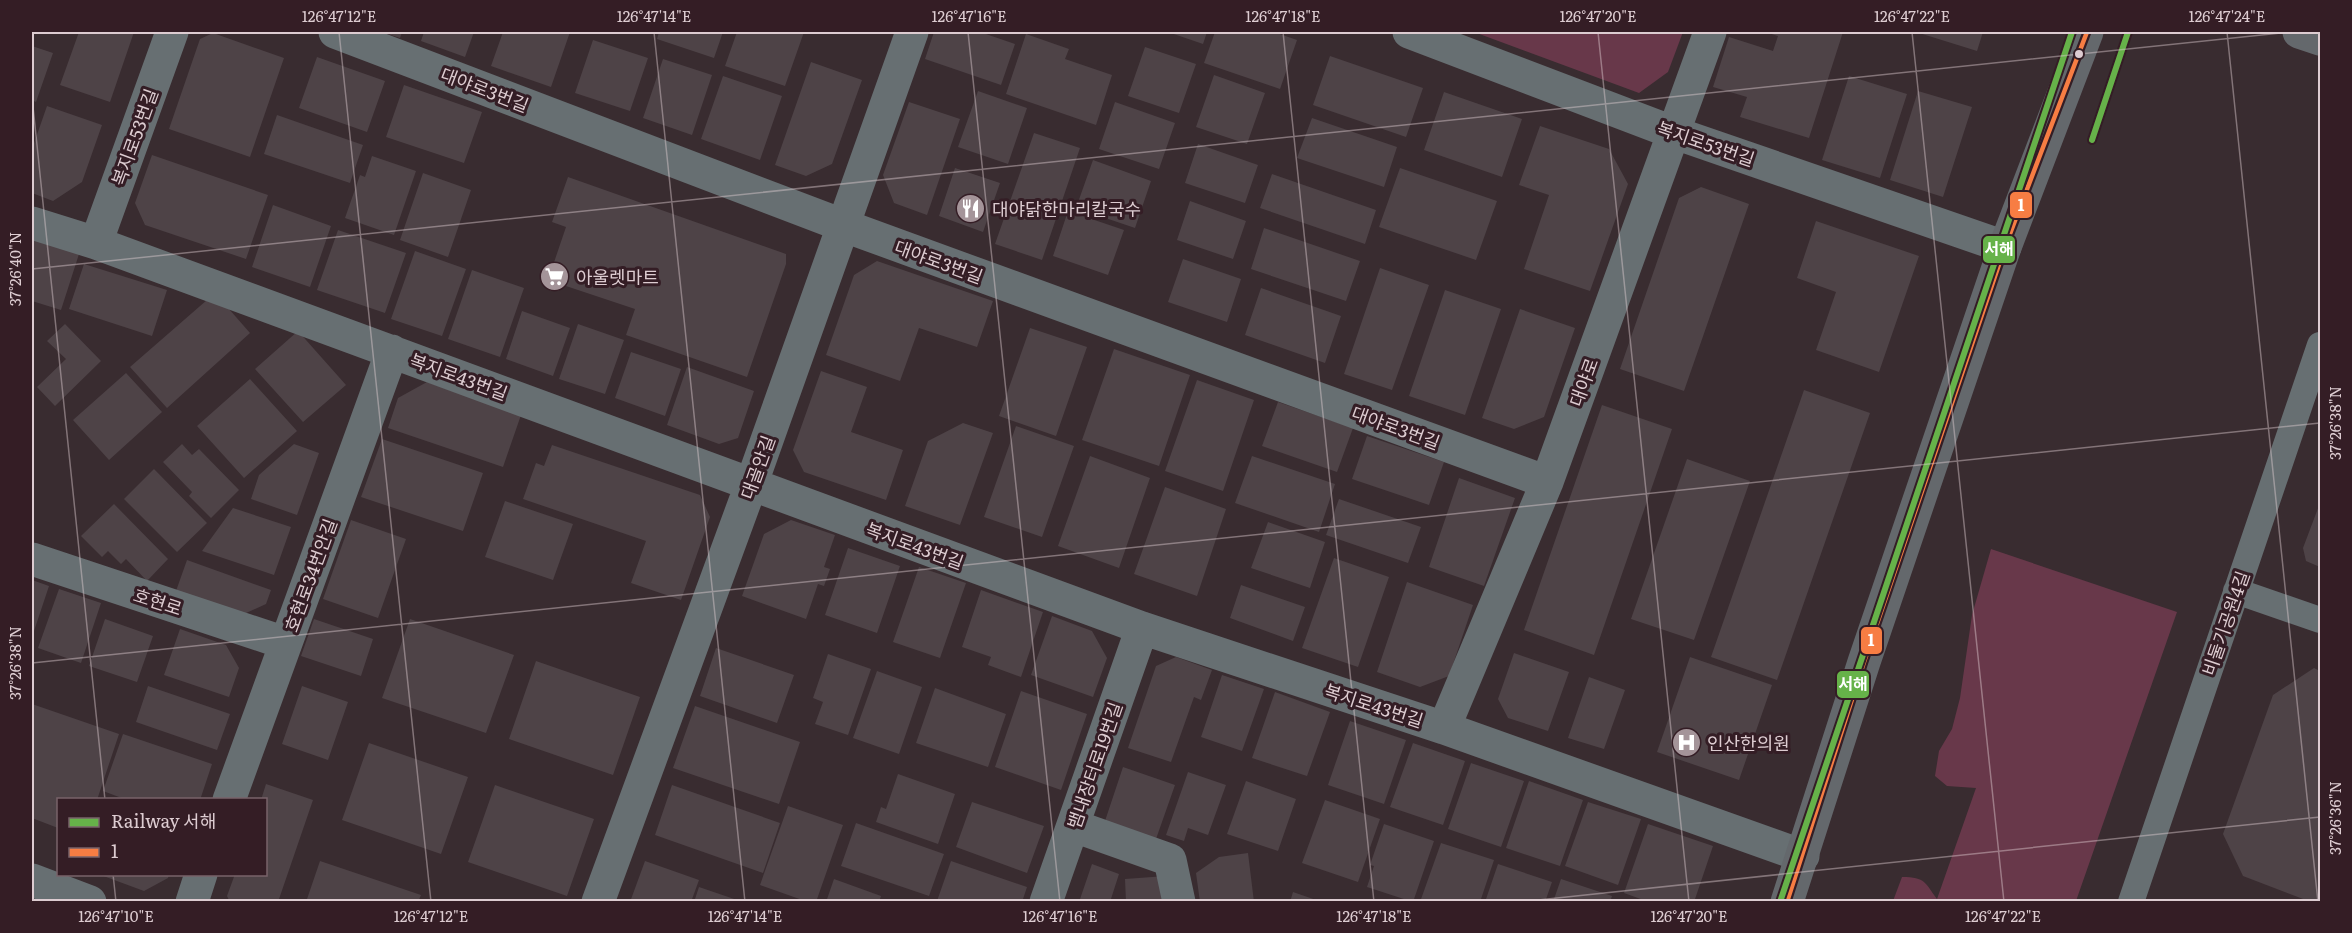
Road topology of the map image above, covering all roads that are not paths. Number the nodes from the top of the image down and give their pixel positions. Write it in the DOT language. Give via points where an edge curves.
graph roads {
  1 [pos="172,32"];
  2 [pos="335,32"];
  3 [pos="912,32"];
  4 [pos="1409,32"];
  5 [pos="1710,32"];
  6 [pos="2087,32"];
  7 [pos="1672,132"];
  8 [pos="32,223"];
  9 [pos="842,225"];
  10 [pos="96,243"];
  11 [pos="2005,247"];
  12 [pos="2320,345"];
  13 [pos="392,351"];
  14 [pos="1547,482"];
  15 [pos="751,485"];
  16 [pos="32,559"];
  17 [pos="2236,591"];
  18 [pos="2320,620"];
  19 [pos="1142,628"];
  20 [pos="285,643"];
  21 [pos="1444,728"];
  22 [pos="230,798"];
  23 [pos="1074,826"];
  24 [pos="1803,856"];
  25 [pos="200,876"];
  26 [pos="32,880"];
  27 [pos="90,902"];
  28 [pos="192,902"];
  29 [pos="598,902"];
  30 [pos="1046,902"];
  31 [pos="1179,902"];
  32 [pos="1787,902"];
  33 [pos="2131,902"];
  1 -- 10 [label="street, 복지로53번길"];
  2 -- 9 [label="street, 대야로3번길"];
  3 -- 9 [label="street, 대골안길"];
  4 -- 7 [label="street, 복지로53번길"];
  5 -- 7 [label="street, 대야로"];
  6 -- 11 [label="street"];
  7 -- 11 [label="street, 복지로53번길"];
  7 -- 14 [label="street, 대야로"];
  8 -- 10 [label="street, 복지로43번길"];
  9 -- 14 [label="street, 대야로3번길"];
  9 -- 15 [label="street, 대골안길"];
  10 -- 13 [label="street, 복지로43번길"];
  11 -- 24 [label="street" via="1864,662"];
  12 -- 17 [label="lane, 비둘기공원4길"];
  13 -- 15 [label="street, 복지로43번길"];
  13 -- 20 [label="street, 호현로34번안길"];
  14 -- 21 [label="street, 대야로"];
  15 -- 19 [label="street, 복지로43번길"];
  15 -- 29 [label="street, 대골안길"];
  16 -- 20 [label="street, 호현로"];
  17 -- 18 [label="lane"];
  17 -- 33 [label="lane, 비둘기공원4길"];
  19 -- 21 [label="street, 복지로43번길"];
  19 -- 23 [label="street, 뱀내장터로19번길"];
  20 -- 22 [label="street, 호현로34번안길"];
  21 -- 24 [label="street, 복지로43번길"];
  23 -- 30 [label="street, 뱀내장터로19번길"];
  23 -- 31 [label="street" via="1170,860"];
  24 -- 32 [label="street"];
  25 -- 28 [label="street"];
  26 -- 27 [label="street"];
}
